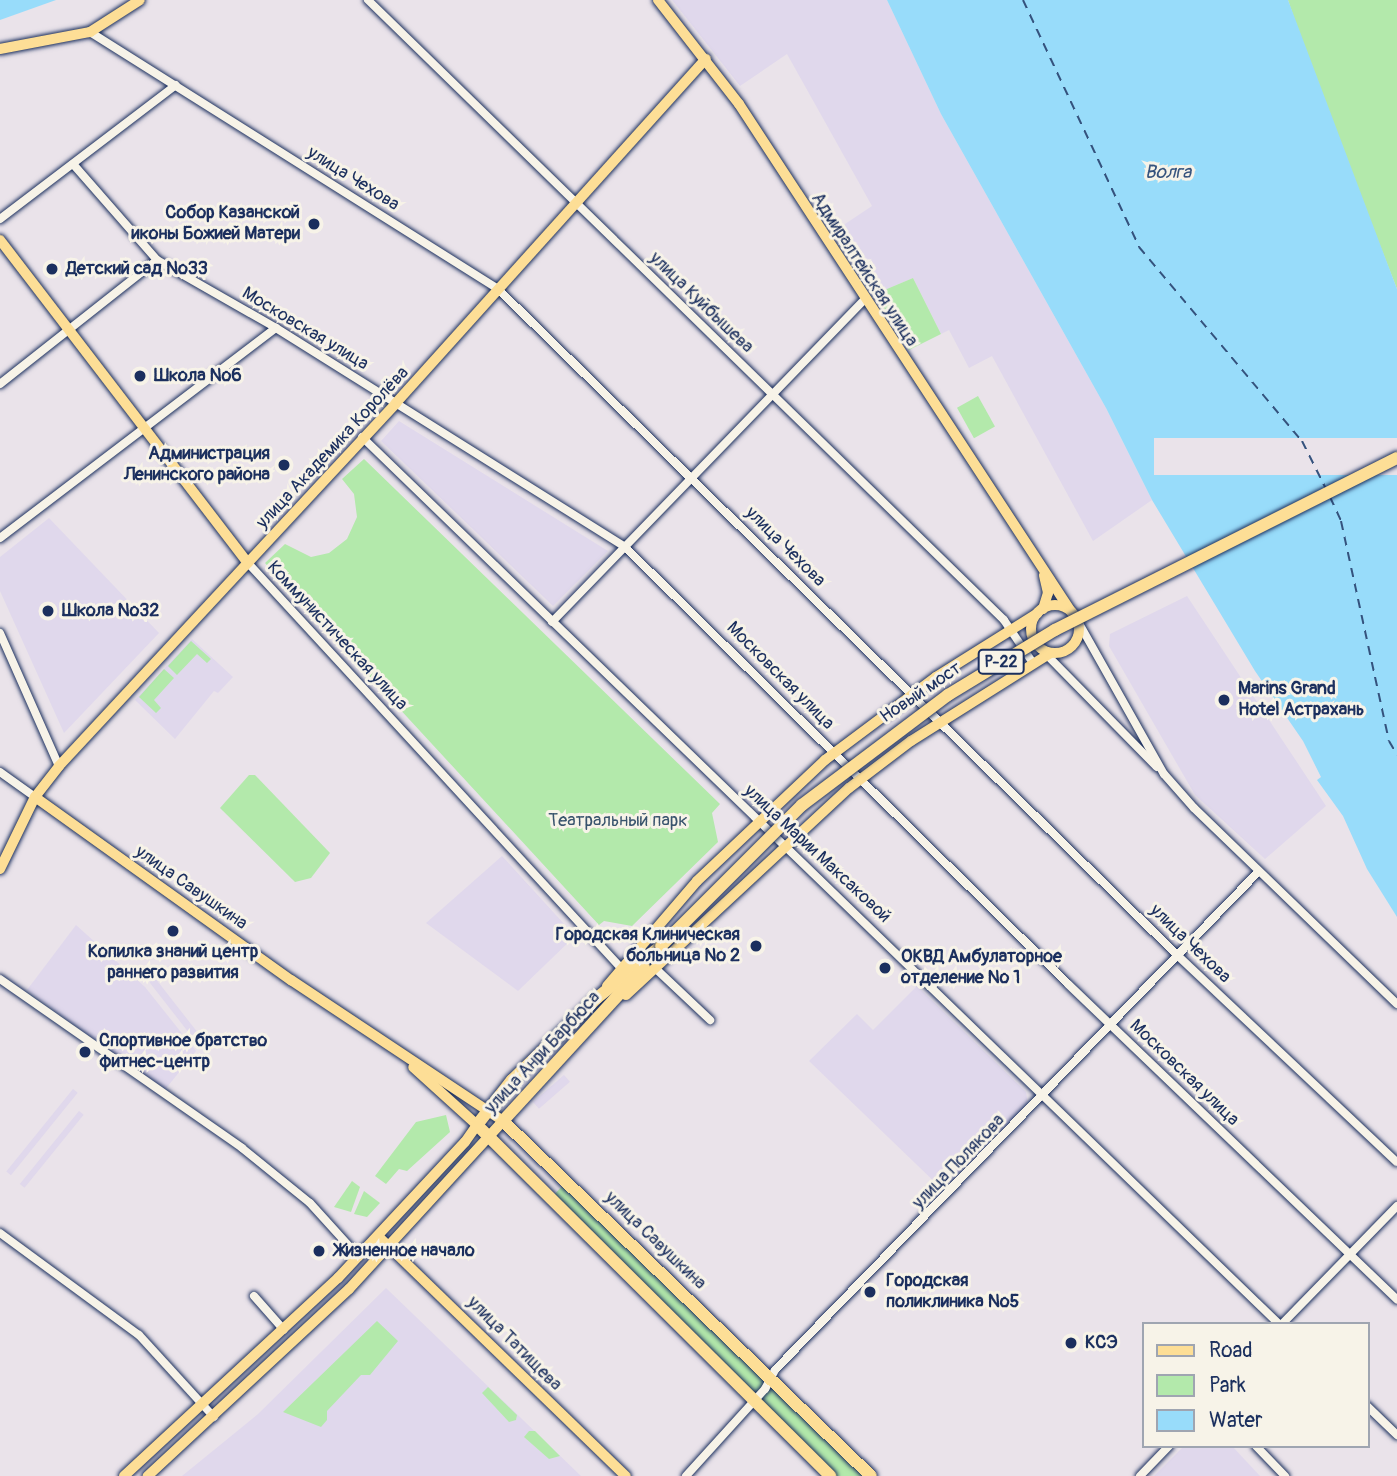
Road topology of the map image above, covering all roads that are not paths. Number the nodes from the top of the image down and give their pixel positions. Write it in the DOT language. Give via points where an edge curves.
graph roads {
  1 [pos="140,0"];
  2 [pos="369,0"];
  3 [pos="658,0"];
  4 [pos="90,32"];
  5 [pos="0,49"];
  6 [pos="706,59"];
  7 [pos="176,85"];
  8 [pos="73,164"];
  9 [pos="576,203"];
  10 [pos="0,219"];
  11 [pos="0,240"];
  12 [pos="157,260"];
  13 [pos="499,290"];
  14 [pos="864,300"];
  15 [pos="276,328"];
  16 [pos="69,330"];
  17 [pos="0,384"];
  18 [pos="772,394"];
  19 [pos="396,403"];
  20 [pos="144,427"];
  21 [pos="362,438"];
  22 [pos="1397,458"];
  23 [pos="691,477"];
  24 [pos="0,538"];
  25 [pos="625,547"];
  26 [pos="1038,562"];
  27 [pos="248,563"];
  28 [pos="1040,611"];
  29 [pos="1074,615"];
  30 [pos="552,622"];
  31 [pos="1011,629"];
  32 [pos="0,633"];
  33 [pos="1048,654"];
  34 [pos="1033,663"];
  35 [pos="912,694"];
  36 [pos="940,722"];
  37 [pos="835,752"];
  38 [pos="59,766"];
  39 [pos="0,772"];
  40 [pos="1164,774"];
  41 [pos="862,779"];
  42 [pos="34,797"];
  43 [pos="758,821"];
  44 [pos="787,846"];
  45 [pos="0,869"];
  46 [pos="1259,871"];
  47 [pos="661,946"];
  48 [pos="1176,954"];
  49 [pos="621,968"];
  50 [pos="655,968"];
  51 [pos="0,979"];
  52 [pos="597,998"];
  53 [pos="1397,1004"];
  54 [pos="610,1009"];
  55 [pos="710,1020"];
  56 [pos="1111,1024"];
  57 [pos="397,1053"];
  58 [pos="1046,1095"];
  59 [pos="488,1109"];
  60 [pos="503,1121"];
  61 [pos="477,1125"];
  62 [pos="489,1138"];
  63 [pos="1397,1162"];
  64 [pos="568,1180"];
  65 [pos="550,1199"];
  66 [pos="1397,1206"];
  67 [pos="0,1233"];
  68 [pos="378,1236"];
  69 [pos="390,1247"];
  70 [pos="1350,1255"];
  71 [pos="359,1256"];
  72 [pos="254,1296"];
  73 [pos="1397,1300"];
  74 [pos="1278,1322"];
  75 [pos="1282,1322"];
  76 [pos="284,1330"];
  77 [pos="772,1379"];
  78 [pos="753,1402"];
  79 [pos="204,1406"];
  80 [pos="1369,1408"];
  81 [pos="214,1417"];
  82 [pos="1397,1435"];
  83 [pos="1167,1448"];
  84 [pos="1258,1448"];
  85 [pos="124,1476"];
  86 [pos="148,1476"];
  87 [pos="626,1476"];
  88 [pos="686,1476"];
  89 [pos="830,1476"];
  90 [pos="871,1476"];
  91 [pos="1140,1476"];
  92 [pos="1285,1476"];
  1 -- 4 [label="main road"];
  2 -- 9 [label="street, улица Куйбышева"];
  3 -- 6 [label="main road, Адмиралтейская улица"];
  4 -- 5 [label="main road"];
  4 -- 7 [label="street, улица Чехова"];
  6 -- 9 [label="main road, улица Академика Королёва"];
  6 -- 14 [label="main road, Адмиралтейская улица"];
  7 -- 8 [label="street"];
  7 -- 13 [label="street, улица Чехова"];
  8 -- 10 [label="street"];
  8 -- 12 [label="street, Московская улица"];
  9 -- 13 [label="main road, улица Академика Королёва"];
  9 -- 18 [label="street, улица Куйбышева"];
  11 -- 16 [label="main road, Коммунистическая улица"];
  12 -- 15 [label="street, Московская улица"];
  12 -- 16 [label="street"];
  13 -- 19 [label="main road, улица Академика Королёва"];
  13 -- 23 [label="street, улица Чехова"];
  14 -- 18 [label="street"];
  14 -- 26 [label="main road, Адмиралтейская улица"];
  15 -- 19 [label="street, Московская улица"];
  15 -- 20 [label="street"];
  16 -- 17 [label="street"];
  16 -- 20 [label="main road, Коммунистическая улица"];
  18 -- 23 [label="street"];
  18 -- 31 [label="street, улица Куйбышева"];
  19 -- 21 [label="main road, улица Академика Королёва"];
  19 -- 25 [label="street, Московская улица"];
  20 -- 24 [label="street"];
  20 -- 27 [label="main road, Коммунистическая улица"];
  21 -- 27 [label="main road, улица Академика Королёва"];
  21 -- 30 [label="street, улица Марии Максаковой"];
  22 -- 47 [label="highway, Новый мост / Р-22, bridge" via="1055,630 948,695 802,805"];
  23 -- 25 [label="street"];
  23 -- 35 [label="street, улица Чехова"];
  25 -- 30 [label="street"];
  25 -- 37 [label="street, Московская улица"];
  26 -- 28 [label="main road" via="1048,593"];
  26 -- 29 [label="main road, Адмиралтейская улица"];
  27 -- 38 [label="main road, улица Академика Королёва"];
  27 -- 49 [label="street, Коммунистическая улица"];
  28 -- 29 [label="main road" via="1058,606"];
  28 -- 31 [label="main road"];
  28 -- 33 [label="main road" via="1031,631"];
  29 -- 33 [label="main road" via="1078,633 1072,646"];
  29 -- 40 [label="street"];
  30 -- 43 [label="street, улица Марии Максаковой"];
  31 -- 34 [label="street, улица Куйбышева"];
  31 -- 35 [label="main road"];
  32 -- 38 [label="street"];
  33 -- 34 [label="main road"];
  33 -- 40 [label="street"];
  34 -- 36 [label="main road"];
  35 -- 36 [label="street, улица Чехова"];
  35 -- 37 [label="main road"];
  36 -- 41 [label="main road"];
  36 -- 48 [label="street, улица Чехова"];
  37 -- 41 [label="street, Московская улица"];
  37 -- 43 [label="main road"];
  38 -- 42 [label="main road, улица Академика Королёва"];
  39 -- 42 [label="street"];
  40 -- 46 [label="street"];
  41 -- 44 [label="main road"];
  41 -- 56 [label="street, Московская улица"];
  42 -- 45 [label="main road, улица Академика Королёва"];
  42 -- 57 [label="main road, улица Савушкина"];
  43 -- 44 [label="street, улица Марии Максаковой"];
  43 -- 49 [label="main road" via="696,881"];
  44 -- 50 [label="main road"];
  44 -- 58 [label="street, улица Марии Максаковой"];
  46 -- 48 [label="street, улица Полякова"];
  46 -- 53 [label="street"];
  47 -- 52 [label="highway, улица Анри Барбюса"];
  47 -- 54 [label="highway, улица Анри Барбюса"];
  48 -- 56 [label="street, улица Полякова"];
  48 -- 63 [label="street, улица Чехова"];
  49 -- 52 [label="main road"];
  50 -- 54 [label="main road"];
  50 -- 55 [label="street"];
  51 -- 71 [label="street" via="242,1148 310,1203"];
  52 -- 59 [label="highway, улица Анри Барбюса"];
  54 -- 60 [label="highway, улица Анри Барбюса"];
  56 -- 58 [label="street, улица Полякова"];
  56 -- 70 [label="street, Московская улица"];
  57 -- 59 [label="main road, улица Савушкина"];
  57 -- 61 [label="main road, улица Савушкина"];
  58 -- 74 [label="street, улица Марии Максаковой"];
  58 -- 77 [label="street, улица Полякова" via="775,1370"];
  59 -- 60 [label="main road, улица Савушкина"];
  59 -- 61 [label="highway, улица Анри Барбюса"];
  60 -- 62 [label="main road, улица Анри Барбюса"];
  60 -- 64 [label="highway, улица Савушкина"];
  61 -- 62 [label="highway, улица Савушкина"];
  61 -- 68 [label="main road, улица Анри Барбюса"];
  62 -- 65 [label="highway, улица Савушкина"];
  62 -- 69 [label="main road, улица Анри Барбюса"];
  64 -- 65 [label="highway"];
  64 -- 77 [label="highway, улица Савушкина"];
  65 -- 78 [label="highway, улица Савушкина" via="734,1377"];
  66 -- 70 [label="street"];
  67 -- 79 [label="street" via="139,1335"];
  68 -- 69 [label="main road, улица Татищева"];
  68 -- 71 [label="main road, улица Анри Барбюса"];
  69 -- 81 [label="main road, улица Анри Барбюса"];
  69 -- 87 [label="main road, улица Татищева"];
  70 -- 73 [label="street, Московская улица"];
  70 -- 75 [label="street"];
  71 -- 76 [label="main road, улица Анри Барбюса"];
  72 -- 76 [label="street"];
  76 -- 79 [label="main road, улица Анри Барбюса"];
  77 -- 78 [label="street, улица Полякова"];
  77 -- 90 [label="highway, улица Савушкина"];
  78 -- 88 [label="street, улица Полякова"];
  78 -- 89 [label="highway, улица Савушкина"];
  79 -- 81 [label="street"];
  79 -- 85 [label="main road, улица Анри Барбюса"];
  80 -- 82 [label="street"];
  81 -- 86 [label="main road, улица Анри Барбюса"];
  83 -- 91 [label="street"];
  84 -- 92 [label="street"];
}
